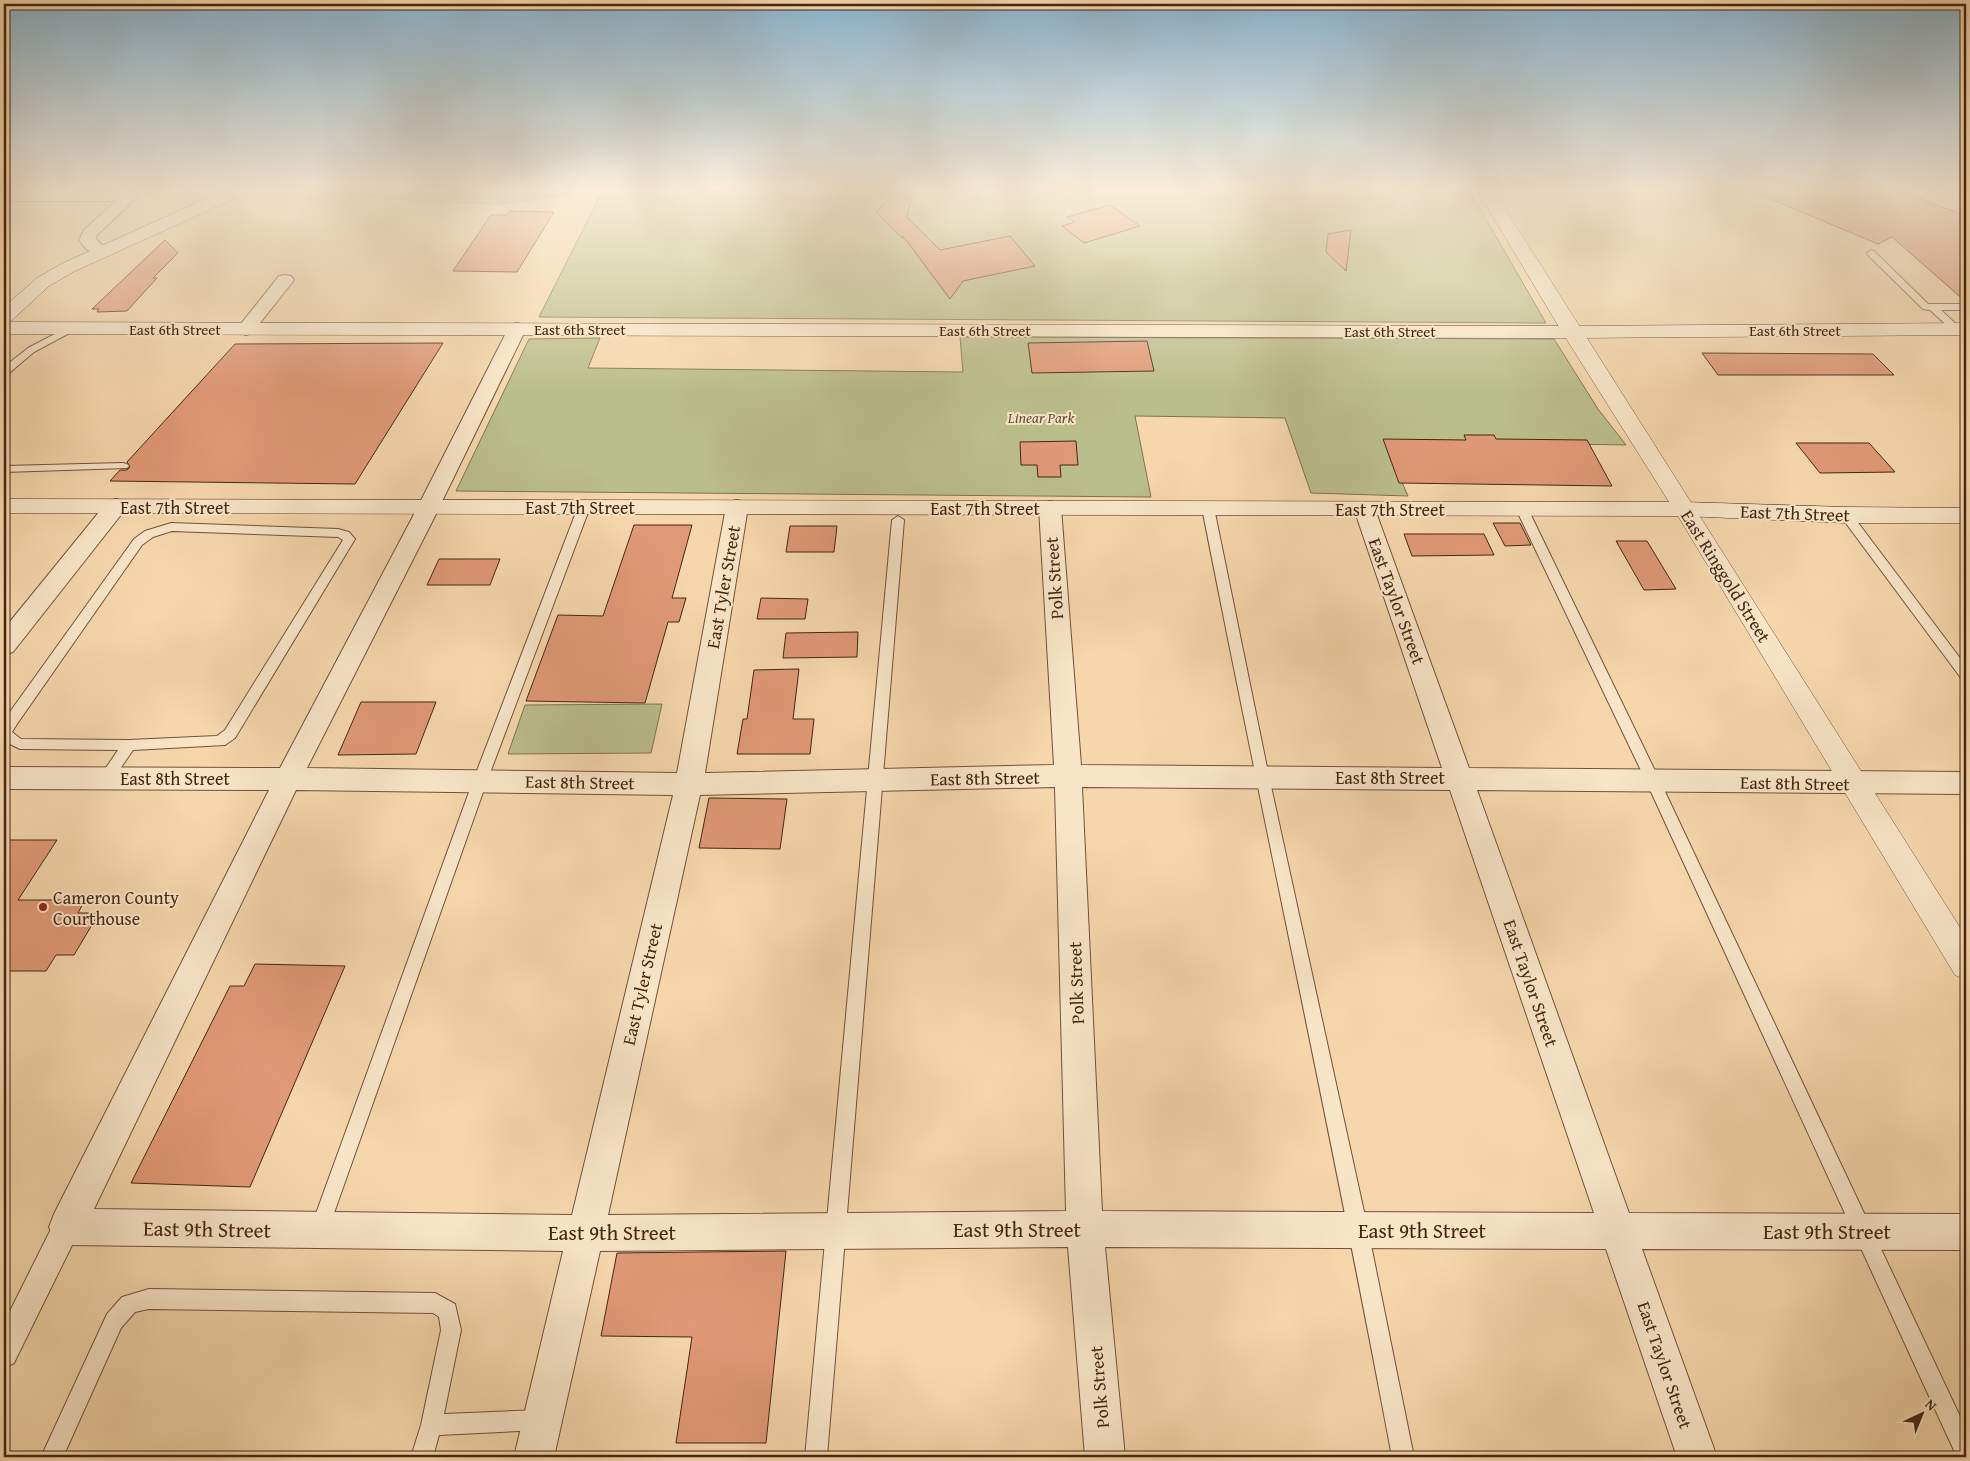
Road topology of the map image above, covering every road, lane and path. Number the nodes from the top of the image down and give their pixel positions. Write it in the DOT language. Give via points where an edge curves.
graph roads {
  1 [pos="93,256"];
  2 [pos="1526,256"];
  3 [pos="1874,256"];
  4 [pos="285,280"];
  5 [pos="1932,307"];
  6 [pos="1966,307"];
  7 [pos="4,317"];
  8 [pos="4,328"];
  9 [pos="72,328"];
  10 [pos="246,329"];
  11 [pos="516,329"];
  12 [pos="1961,329"];
  13 [pos="1572,332"];
  14 [pos="4,372"];
  15 [pos="123,466"];
  16 [pos="4,469"];
  17 [pos="4,506"];
  18 [pos="116,506"];
  19 [pos="428,507"];
  20 [pos="584,507"];
  21 [pos="737,508"];
  22 [pos="1050,508"];
  23 [pos="1208,508"];
  24 [pos="1364,509"];
  25 [pos="1522,509"];
  26 [pos="1684,509"];
  27 [pos="1846,515"];
  28 [pos="1966,516"];
  29 [pos="898,520"];
  30 [pos="4,646"];
  31 [pos="1966,675"];
  32 [pos="129,744"];
  33 [pos="1068,776"];
  34 [pos="1262,777"];
  35 [pos="4,778"];
  36 [pos="106,778"];
  37 [pos="1460,778"];
  38 [pos="288,779"];
  39 [pos="878,780"];
  40 [pos="480,781"];
  41 [pos="1653,781"];
  42 [pos="1966,783"];
  43 [pos="689,784"];
  44 [pos="1854,784"];
  45 [pos="1966,965"];
  46 [pos="67,1227"];
  47 [pos="1085,1229"];
  48 [pos="319,1230"];
  49 [pos="1359,1230"];
  50 [pos="1618,1230"];
  51 [pos="835,1231"];
  52 [pos="1865,1232"];
  53 [pos="1966,1232"];
  54 [pos="584,1233"];
  55 [pos="4,1353"];
  56 [pos="543,1420"];
  57 [pos="431,1425"];
  58 [pos="1966,1452"];
  59 [pos="52,1457"];
  60 [pos="422,1457"];
  61 [pos="534,1457"];
  62 [pos="816,1457"];
  63 [pos="1106,1457"];
  64 [pos="1403,1457"];
  65 [pos="1697,1457"];
  1 -- 7 [label="main road" via="43,282"];
  2 -- 13 [label="main road, East Ringgold Street"];
  3 -- 5 [label="lane" via="1926,307"];
  4 -- 10 [label="street"];
  5 -- 6 [label="lane"];
  5 -- 12 [label="lane"];
  8 -- 9 [label="main road, East 6th Street"];
  9 -- 10 [label="main road, East 6th Street"];
  9 -- 14 [label="lane" via="30,350"];
  10 -- 11 [label="main road, East 6th Street"];
  11 -- 13 [label="main road, East 6th Street"];
  11 -- 19 [label="street"];
  12 -- 13 [label="main road, East 6th Street"];
  13 -- 26 [label="main road, East Ringgold Street"];
  15 -- 16 [label="lane"];
  17 -- 18 [label="main road, East 7th Street"];
  18 -- 19 [label="main road, East 7th Street"];
  18 -- 30 [label="street"];
  19 -- 20 [label="main road, East 7th Street"];
  19 -- 38 [label="street"];
  20 -- 21 [label="main road, East 7th Street"];
  20 -- 40 [label="lane"];
  21 -- 22 [label="main road, East 7th Street"];
  21 -- 43 [label="street, East Tyler Street"];
  22 -- 23 [label="main road, East 7th Street"];
  22 -- 33 [label="street, Polk Street"];
  23 -- 24 [label="main road, East 7th Street"];
  23 -- 34 [label="lane"];
  24 -- 25 [label="main road, East 7th Street"];
  24 -- 37 [label="street, East Taylor Street"];
  25 -- 26 [label="main road, East 7th Street"];
  25 -- 41 [label="lane"];
  26 -- 27 [label="main road, East 7th Street"];
  26 -- 44 [label="main road, East Ringgold Street"];
  27 -- 28 [label="main road, East 7th Street"];
  27 -- 31 [label="lane"];
  29 -- 39 [label="lane"];
  32 -- 32 [label="lane" via="20,744 5,732 138,542 149,534 171,527 338,533 349,539 230,734 220,741"];
  32 -- 36 [label="lane"];
  33 -- 34 [label="street, East 8th Street"];
  33 -- 39 [label="street, East 8th Street"];
  33 -- 47 [label="street, Polk Street"];
  34 -- 37 [label="street, East 8th Street"];
  34 -- 49 [label="lane"];
  35 -- 36 [label="street, East 8th Street"];
  36 -- 38 [label="street, East 8th Street"];
  37 -- 41 [label="street, East 8th Street"];
  37 -- 50 [label="street, East Taylor Street"];
  38 -- 40 [label="street, East 8th Street"];
  38 -- 46 [label="street"];
  39 -- 43 [label="street, East 8th Street"];
  39 -- 51 [label="lane"];
  40 -- 43 [label="street, East 8th Street"];
  40 -- 48 [label="lane"];
  41 -- 44 [label="street, East 8th Street"];
  41 -- 52 [label="lane"];
  42 -- 44 [label="street, East 8th Street"];
  43 -- 54 [label="street, East Tyler Street"];
  44 -- 45 [label="main road, East Ringgold Street"];
  46 -- 48 [label="street, East 9th Street"];
  46 -- 55 [label="street"];
  47 -- 49 [label="street, East 9th Street"];
  47 -- 51 [label="street, East 9th Street"];
  47 -- 63 [label="street, Polk Street"];
  48 -- 54 [label="street, East 9th Street"];
  49 -- 50 [label="street, East 9th Street"];
  49 -- 64 [label="lane"];
  50 -- 52 [label="street, East 9th Street"];
  50 -- 65 [label="street, East Taylor Street"];
  51 -- 54 [label="street, East 9th Street"];
  51 -- 62 [label="lane"];
  52 -- 53 [label="street, East 9th Street"];
  52 -- 58 [label="lane"];
  54 -- 56 [label="street, East Tyler Street"];
  56 -- 57 [label="lane"];
  56 -- 61 [label="street, East Tyler Street"];
  57 -- 59 [label="lane" via="451,1330 448,1311 435,1303 149,1299 129,1304 114,1321"];
  57 -- 60 [label="lane"];
}
